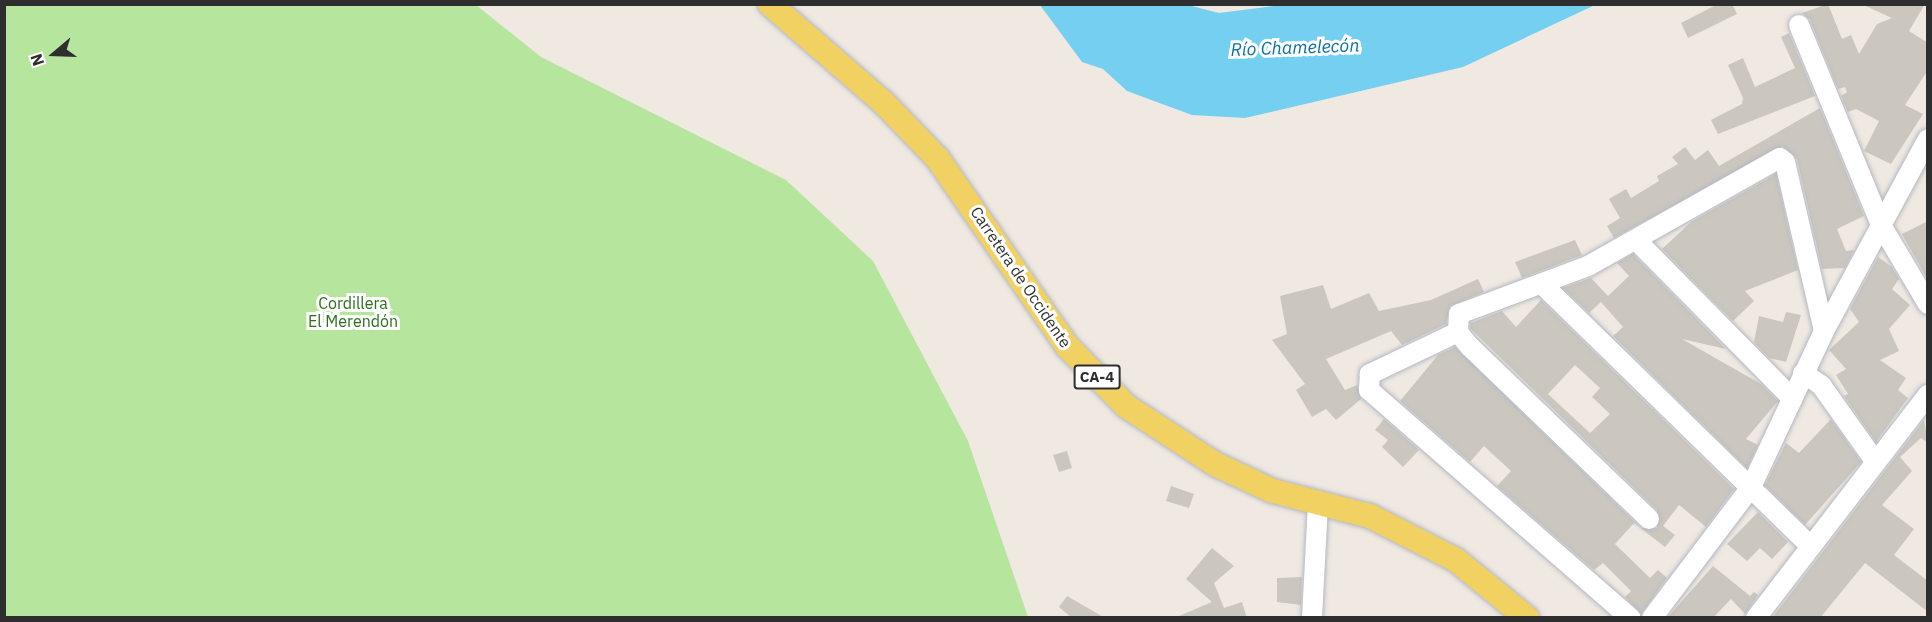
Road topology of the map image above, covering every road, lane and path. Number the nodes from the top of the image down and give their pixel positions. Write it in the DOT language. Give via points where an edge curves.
graph roads {
  1 [pos="770,4"];
  2 [pos="1798,25"];
  3 [pos="1928,139"];
  4 [pos="1881,225"];
  5 [pos="1636,240"];
  6 [pos="1545,286"];
  7 [pos="1928,304"];
  8 [pos="1824,331"];
  9 [pos="1458,333"];
  10 [pos="1803,373"];
  11 [pos="1928,395"];
  12 [pos="1793,399"];
  13 [pos="1875,461"];
  14 [pos="1751,487"];
  15 [pos="1318,503"];
  16 [pos="1649,519"];
  17 [pos="1809,545"];
  18 [pos="1523,616"];
  19 [pos="1312,618"];
  20 [pos="1630,618"];
  21 [pos="1652,618"];
  22 [pos="1756,618"];
  1 -- 15 [label="main road, Carretera de Occidente / CA-4" via="884,103 938,159 1067,346 1126,406 1215,464 1273,491"];
  2 -- 4 [label="street"];
  3 -- 4 [label="street"];
  4 -- 7 [label="street"];
  4 -- 8 [label="street"];
  5 -- 6 [label="street"];
  5 -- 8 [label="street" via="1783,159"];
  5 -- 12 [label="street"];
  6 -- 9 [label="street" via="1459,314"];
  6 -- 14 [label="street"];
  8 -- 10 [label="street"];
  9 -- 16 [label="street"];
  9 -- 20 [label="street" via="1370,374 1369,390"];
  10 -- 12 [label="street"];
  10 -- 13 [label="street" via="1821,386"];
  11 -- 13 [label="street"];
  12 -- 14 [label="street"];
  13 -- 17 [label="street"];
  14 -- 17 [label="street"];
  14 -- 21 [label="street"];
  15 -- 18 [label="main road, Carretera de Occidente / CA-4" via="1370,516 1456,560"];
  15 -- 19 [label="street"];
  17 -- 22 [label="street"];
}
